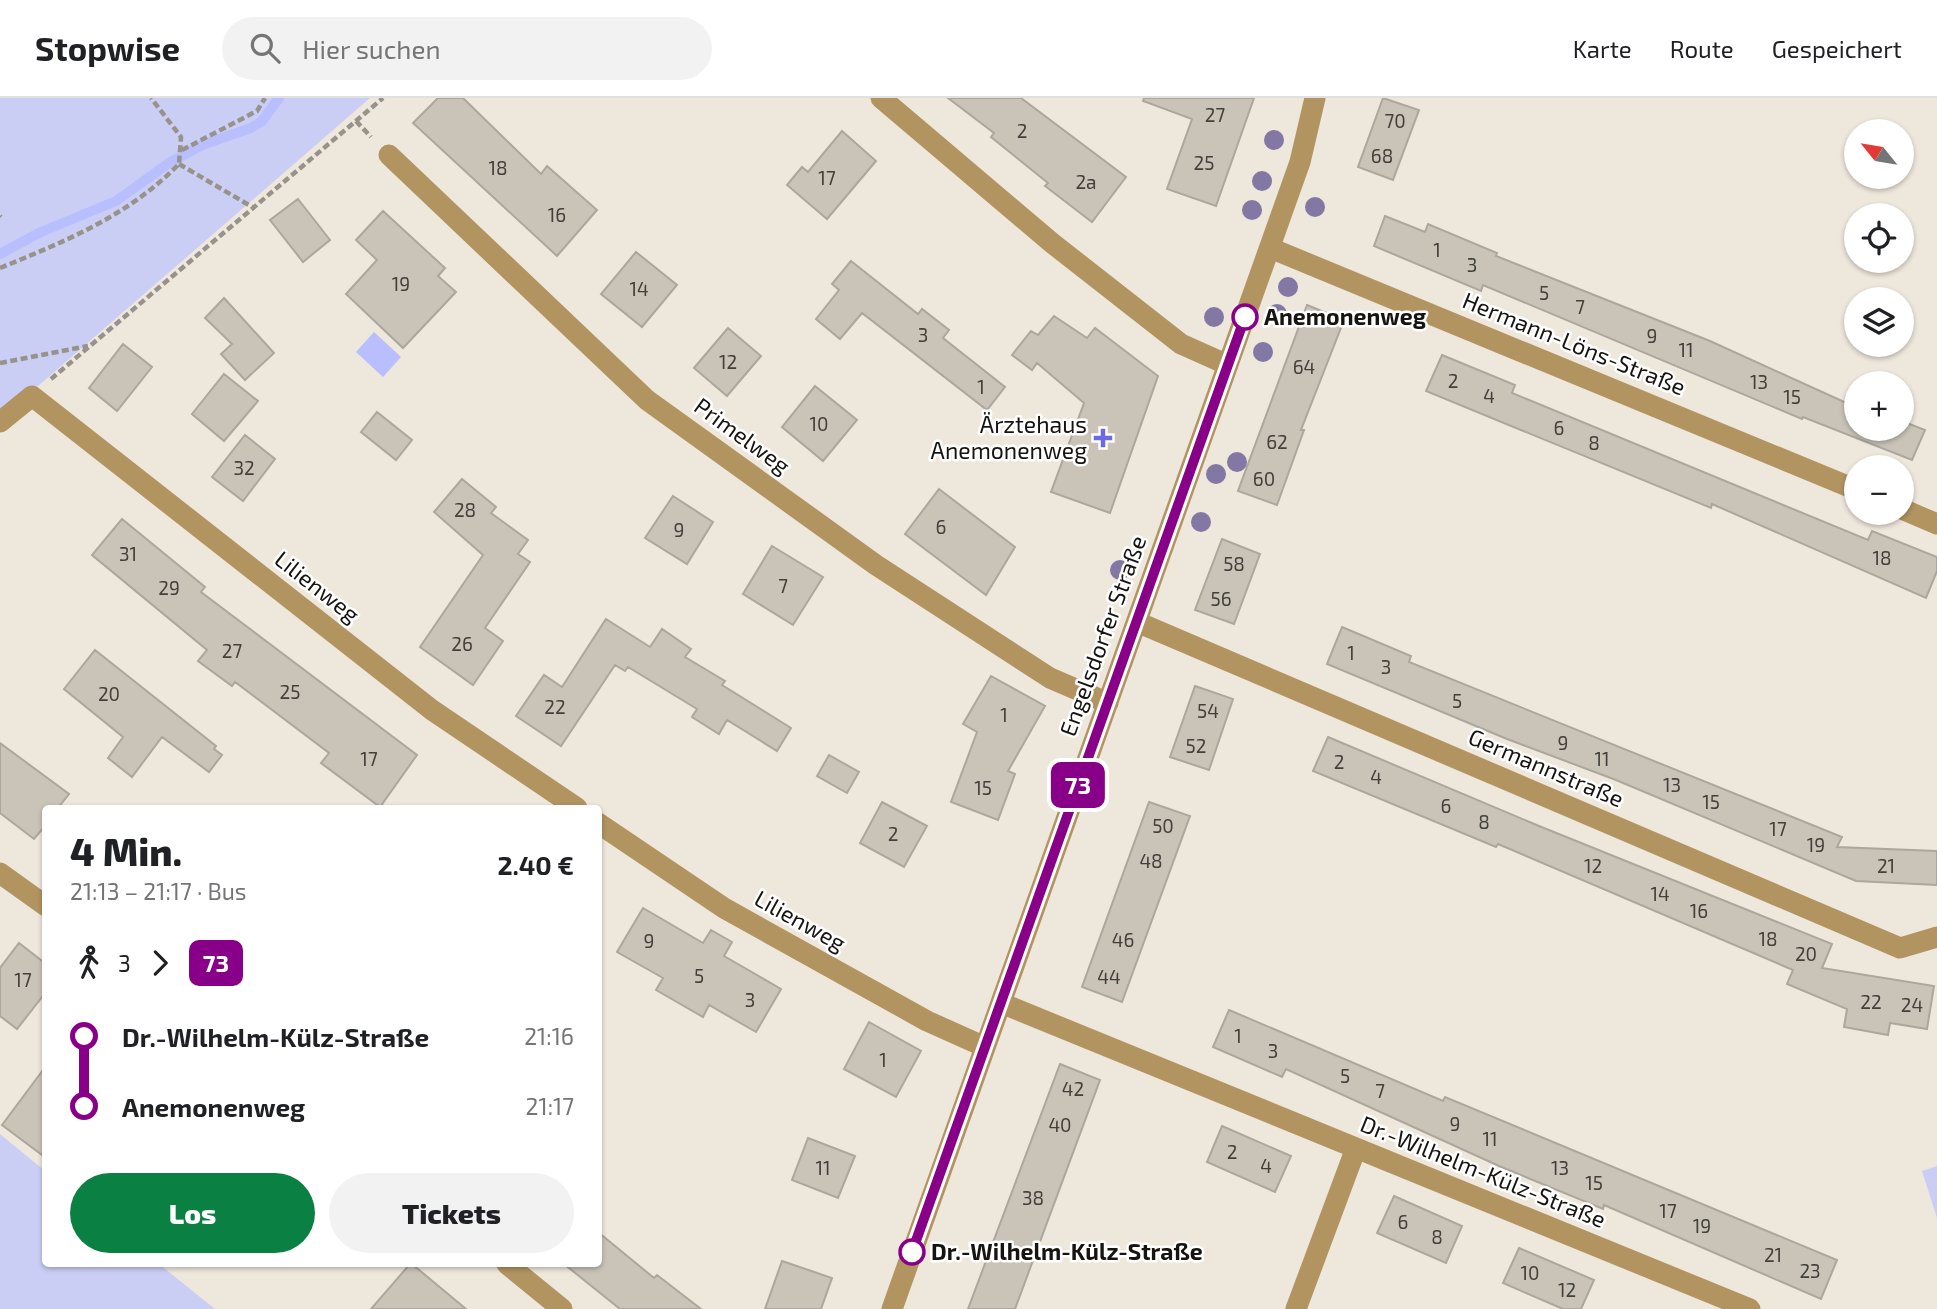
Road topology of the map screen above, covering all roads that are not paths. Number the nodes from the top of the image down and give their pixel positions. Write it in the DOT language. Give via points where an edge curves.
graph roads {
  1 [pos="881,98"];
  2 [pos="1315,98"];
  3 [pos="389,155"];
  4 [pos="1270,248"];
  5 [pos="1228,365"];
  6 [pos="0,422"];
  7 [pos="1844,485"];
  8 [pos="1914,514"];
  9 [pos="1937,524"];
  10 [pos="1136,622"];
  11 [pos="1108,703"];
  12 [pos="573,805"];
  13 [pos="602,826"];
  14 [pos="0,873"];
  15 [pos="42,903"];
  16 [pos="1937,937"];
  17 [pos="1001,1003"];
  18 [pos="985,1046"];
  19 [pos="1356,1148"];
  20 [pos="511,1267"];
  21 [pos="562,1309"];
  22 [pos="892,1309"];
  23 [pos="1296,1309"];
  24 [pos="1750,1309"];
  1 -- 5 [label="street" via="1052,243 1181,344"];
  2 -- 4 [label="street, Engelsdorfer Straße" via="1300,162"];
  3 -- 11 [label="street, Primelweg" via="647,400 876,565 1050,678"];
  4 -- 5 [label="street, Engelsdorfer Straße"];
  4 -- 7 [label="street, Hermann-Löns-Straße"];
  5 -- 10 [label="street, Engelsdorfer Straße"];
  6 -- 12 [label="street, Lilienweg" via="32,396 432,710"];
  8 -- 9 [label="street"];
  10 -- 11 [label="street, Engelsdorfer Straße"];
  10 -- 16 [label="street, Germannstraße" via="1900,948"];
  11 -- 17 [label="street, Engelsdorfer Straße"];
  13 -- 18 [label="street, Lilienweg" via="724,908 927,1021"];
  14 -- 15 [label="street"];
  17 -- 18 [label="street, Engelsdorfer Straße"];
  17 -- 19 [label="street, Dr.-Wilhelm-Külz-Straße"];
  18 -- 22 [label="street, Engelsdorfer Straße"];
  19 -- 23 [label="street"];
  19 -- 24 [label="street, Dr.-Wilhelm-Külz-Straße"];
  20 -- 21 [label="street"];
}
